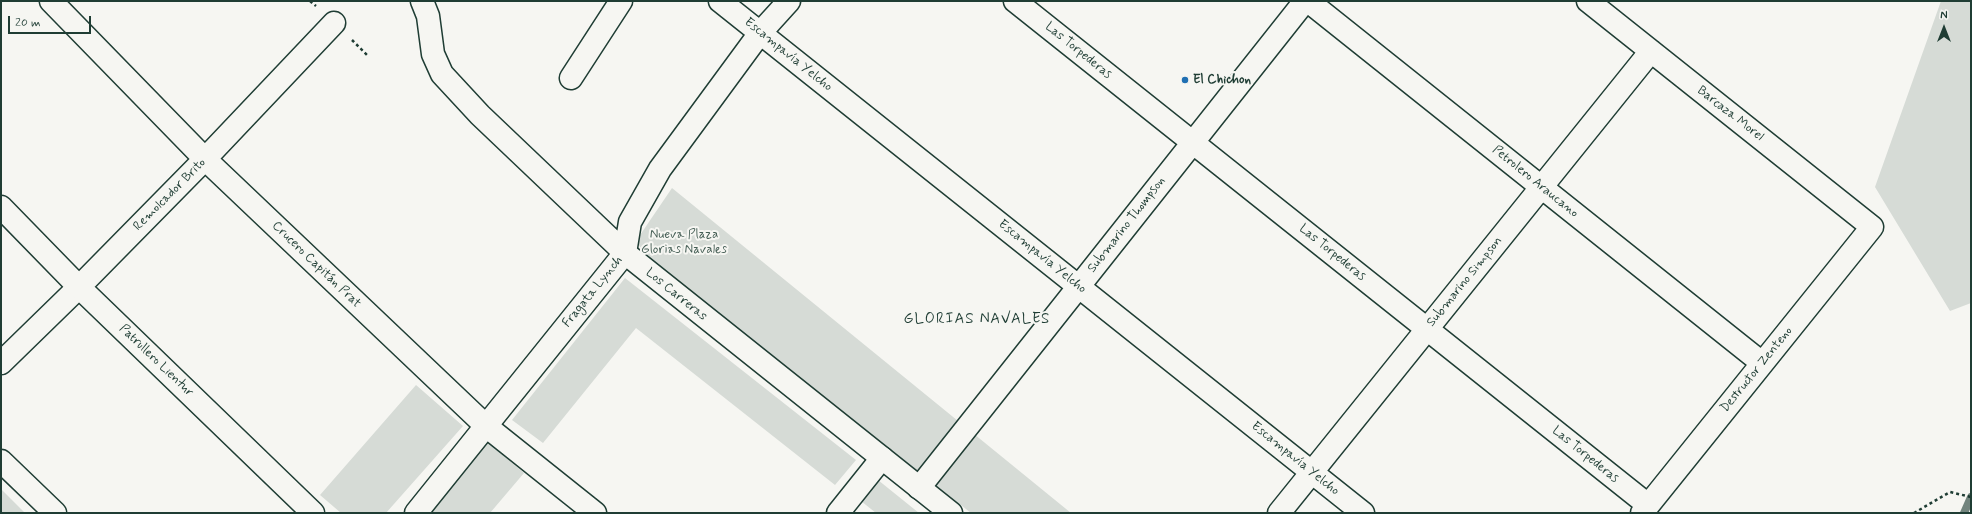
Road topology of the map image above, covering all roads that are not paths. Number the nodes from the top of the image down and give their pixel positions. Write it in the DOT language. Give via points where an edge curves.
graph roads {
  1 [pos="51,1"];
  2 [pos="422,1"];
  3 [pos="621,1"];
  4 [pos="720,1"];
  5 [pos="789,1"];
  6 [pos="1015,1"];
  7 [pos="1306,1"];
  8 [pos="1588,1"];
  9 [pos="334,23"];
  10 [pos="760,33"];
  11 [pos="1651,51"];
  12 [pos="571,78"];
  13 [pos="1193,142"];
  14 [pos="205,159"];
  15 [pos="1542,187"];
  16 [pos="1,207"];
  17 [pos="1872,227"];
  18 [pos="625,254"];
  19 [pos="1079,286"];
  20 [pos="79,287"];
  21 [pos="1427,329"];
  22 [pos="1,363"];
  23 [pos="1762,363"];
  24 [pos="486,426"];
  25 [pos="882,458"];
  26 [pos="1,462"];
  27 [pos="1312,472"];
  28 [pos="919,488"];
  29 [pos="1645,509"];
  30 [pos="54,513"];
  31 [pos="313,513"];
  32 [pos="416,513"];
  33 [pos="595,513"];
  34 [pos="838,513"];
  35 [pos="951,513"];
  36 [pos="1279,513"];
  37 [pos="1363,513"];
  1 -- 14 [label="street, Crucero Capitán Prat"];
  2 -- 18 [label="street, Los Carreras" via="428,16 433,54 442,74 480,115"];
  3 -- 12 [label="street"];
  4 -- 10 [label="street, Escampavía Yelcho"];
  5 -- 10 [label="street, Fragata Lynch"];
  6 -- 13 [label="street, Las Torpederas"];
  7 -- 13 [label="street, Submarino Thompson"];
  7 -- 15 [label="street, Petrolero Araucano"];
  8 -- 11 [label="street, Barcaza Morel"];
  9 -- 14 [label="street, Remolcador Brito"];
  10 -- 18 [label="street, Fragata Lynch" via="660,169 630,222"];
  10 -- 19 [label="street, Escampavía Yelcho"];
  11 -- 15 [label="street, Submarino Simpson"];
  11 -- 17 [label="street, Barcaza Morel"];
  13 -- 19 [label="street, Submarino Thompson"];
  13 -- 21 [label="street, Las Torpederas"];
  14 -- 20 [label="street, Remolcador Brito"];
  14 -- 24 [label="street, Crucero Capitán Prat"];
  15 -- 21 [label="street, Submarino Simpson"];
  15 -- 23 [label="street, Petrolero Araucano"];
  16 -- 20 [label="street, Patrullero Lientur"];
  17 -- 23 [label="street, Destructor Zenteno"];
  18 -- 24 [label="street, Fragata Lynch"];
  18 -- 25 [label="street, Los Carreras"];
  19 -- 27 [label="street, Escampavía Yelcho"];
  19 -- 28 [label="street, Submarino Thompson"];
  20 -- 22 [label="street, Remolcador Brito"];
  20 -- 31 [label="street, Patrullero Lientur"];
  21 -- 27 [label="street, Submarino Simpson"];
  21 -- 29 [label="street, Las Torpederas"];
  23 -- 29 [label="street, Destructor Zenteno"];
  24 -- 32 [label="street, Fragata Lynch"];
  24 -- 33 [label="street, Crucero Capitán Prat"];
  25 -- 28 [label="street, Los Carreras"];
  25 -- 34 [label="street"];
  26 -- 30 [label="street"];
  27 -- 36 [label="street, Submarino Simpson"];
  27 -- 37 [label="street, Escampavía Yelcho"];
  28 -- 35 [label="street, Los Carreras"];
}
